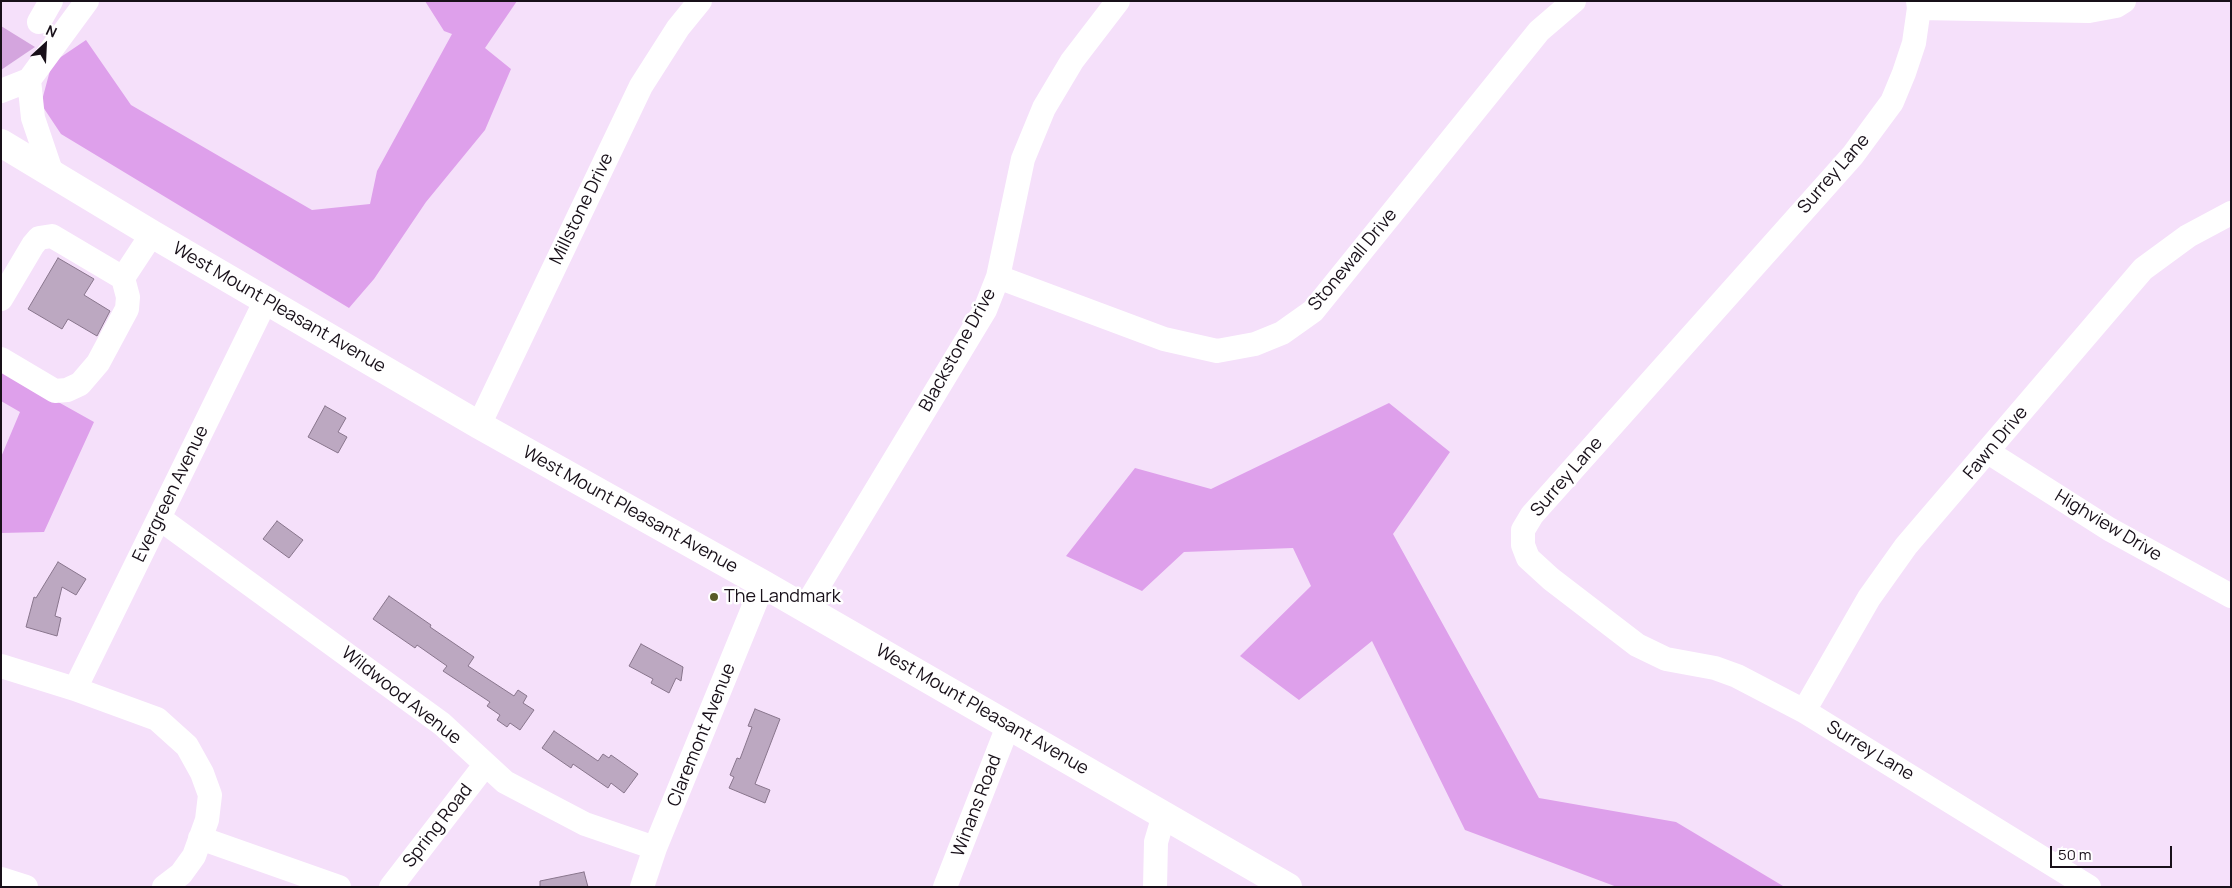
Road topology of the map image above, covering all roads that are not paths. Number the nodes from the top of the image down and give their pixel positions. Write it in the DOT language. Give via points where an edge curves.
graph roads {
  1 [pos="51,1"];
  2 [pos="87,1"];
  3 [pos="700,1"];
  4 [pos="1118,1"];
  5 [pos="1574,1"];
  6 [pos="2124,1"];
  7 [pos="1919,5"];
  8 [pos="39,22"];
  9 [pos="29,80"];
  10 [pos="1,91"];
  11 [pos="1,143"];
  12 [pos="52,174"];
  13 [pos="2231,213"];
  14 [pos="152,234"];
  15 [pos="998,277"];
  16 [pos="124,278"];
  17 [pos="1,299"];
  18 [pos="266,300"];
  19 [pos="1,359"];
  20 [pos="479,425"];
  21 [pos="1988,452"];
  22 [pos="159,518"];
  23 [pos="763,584"];
  24 [pos="2231,596"];
  25 [pos="805,608"];
  26 [pos="1,666"];
  27 [pos="76,689"];
  28 [pos="1804,712"];
  29 [pos="1008,726"];
  30 [pos="485,765"];
  31 [pos="1164,815"];
  32 [pos="200,838"];
  33 [pos="656,848"];
  34 [pos="1,878"];
  35 [pos="1273,883"];
  36 [pos="26,887"];
  37 [pos="164,887"];
  38 [pos="339,887"];
  39 [pos="391,887"];
  40 [pos="642,887"];
  41 [pos="945,887"];
  42 [pos="1155,887"];
  43 [pos="2089,887"];
  1 -- 8 [label="street"];
  2 -- 9 [label="street"];
  3 -- 20 [label="street, Millstone Drive" via="678,28 641,86"];
  4 -- 15 [label="street, Blackstone Drive" via="1072,60 1044,108 1023,159"];
  5 -- 15 [label="street, Stonewall Drive" via="1539,31 1313,311 1282,333 1255,344 1218,351 1164,339"];
  6 -- 7 [label="street" via="2088,12"];
  7 -- 28 [label="street, Surrey Lane" via="1914,44 1892,102 1853,155 1549,495 1524,530 1523,545 1528,558 1551,580 1637,645 1666,659 1715,668 1737,676"];
  9 -- 10 [label="street"];
  9 -- 12 [label="street" via="33,118"];
  11 -- 12 [label="main road, West Mount Pleasant Avenue"];
  12 -- 14 [label="main road, West Mount Pleasant Avenue"];
  13 -- 21 [label="street, Fawn Drive" via="2188,236 2143,269"];
  14 -- 16 [label="street"];
  14 -- 18 [label="main road, West Mount Pleasant Avenue"];
  15 -- 25 [label="street, Blackstone Drive" via="985,310"];
  16 -- 17 [label="street" via="58,239 46,236 33,244"];
  16 -- 19 [label="street" via="127,309 98,363 80,384 55,391"];
  18 -- 20 [label="main road, West Mount Pleasant Avenue"];
  18 -- 22 [label="street, Evergreen Avenue"];
  20 -- 23 [label="main road, West Mount Pleasant Avenue"];
  21 -- 24 [label="street, Highview Drive" via="2109,529"];
  21 -- 28 [label="street, Fawn Drive" via="1906,546 1869,598"];
  22 -- 27 [label="street, Evergreen Avenue"];
  22 -- 30 [label="street, Wildwood Avenue" via="442,724"];
  23 -- 25 [label="main road, West Mount Pleasant Avenue"];
  23 -- 33 [label="street, Claremont Avenue"];
  25 -- 29 [label="main road, West Mount Pleasant Avenue"];
  26 -- 27 [label="street"];
  27 -- 32 [label="street" via="157,718 187,746 210,795 207,820"];
  28 -- 43 [label="street, Surrey Lane"];
  29 -- 31 [label="main road, West Mount Pleasant Avenue"];
  29 -- 41 [label="street, Winans Road"];
  30 -- 33 [label="street, Wildwood Avenue" via="505,782 585,824"];
  30 -- 39 [label="street, Spring Road"];
  31 -- 35 [label="main road, West Mount Pleasant Avenue"];
  31 -- 42 [label="street" via="1156,842"];
  32 -- 37 [label="street" via="194,856 181,874"];
  32 -- 38 [label="street"];
  33 -- 40 [label="street, Claremont Avenue"];
  34 -- 36 [label="street"];
}
